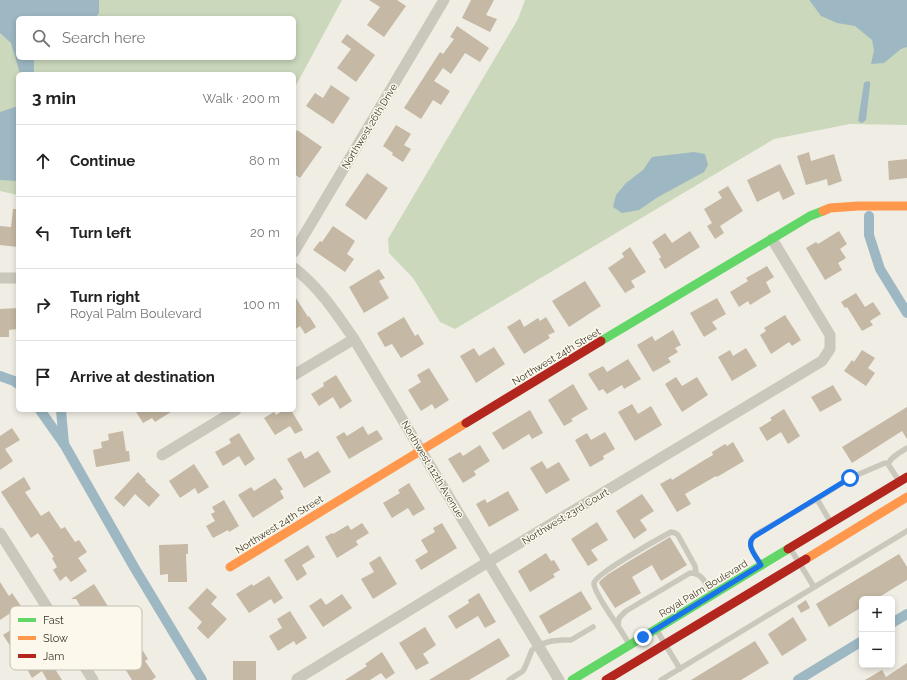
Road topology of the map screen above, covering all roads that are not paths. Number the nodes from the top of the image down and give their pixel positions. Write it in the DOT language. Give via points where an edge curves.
graph roads {
  1 [pos="444,0"];
  2 [pos="907,206"];
  3 [pos="772,239"];
  4 [pos="296,249"];
  5 [pos="296,270"];
  6 [pos="0,278"];
  7 [pos="16,278"];
  8 [pos="354,339"];
  9 [pos="296,374"];
  10 [pos="233,412"];
  11 [pos="907,448"];
  12 [pos="421,450"];
  13 [pos="162,455"];
  14 [pos="888,464"];
  15 [pos="903,479"];
  16 [pos="907,497"];
  17 [pos="817,499"];
  18 [pos="831,523"];
  19 [pos="907,531"];
  20 [pos="0,533"];
  21 [pos="790,548"];
  22 [pos="488,562"];
  23 [pos="799,563"];
  24 [pos="761,565"];
  25 [pos="230,567"];
  26 [pos="696,573"];
  27 [pos="814,588"];
  28 [pos="713,594"];
  29 [pos="46,606"];
  30 [pos="618,626"];
  31 [pos="593,627"];
  32 [pos="656,629"];
  33 [pos="665,644"];
  34 [pos="630,645"];
  35 [pos="538,646"];
  36 [pos="680,669"];
  37 [pos="87,670"];
  38 [pos="297,679"];
  39 [pos="93,680"];
  40 [pos="508,680"];
  41 [pos="560,680"];
  42 [pos="572,680"];
  43 [pos="606,680"];
  44 [pos="661,680"];
  1 -- 4 [label="street, Northwest 26th Drive"];
  2 -- 3 [label="street, Northwest 24th Street" via="830,208 810,216"];
  3 -- 12 [label="street, Northwest 24th Street"];
  3 -- 22 [label="street, Northwest 23rd Court" via="830,335 830,349 822,361"];
  5 -- 8 [label="street, Northwest 112th Avenue" via="323,296"];
  6 -- 7 [label="street"];
  8 -- 9 [label="street"];
  8 -- 12 [label="street, Northwest 112th Avenue"];
  10 -- 13 [label="street"];
  11 -- 14 [label="lane" via="889,460"];
  12 -- 22 [label="street, Northwest 112th Avenue"];
  12 -- 25 [label="street, Northwest 24th Street"];
  14 -- 15 [label="lane"];
  14 -- 17 [label="lane" via="850,478"];
  15 -- 18 [label="street, Royal Palm Boulevard"];
  16 -- 23 [label="street"];
  17 -- 18 [label="lane"];
  17 -- 24 [label="lane" via="751,539 752,549"];
  18 -- 21 [label="street, Royal Palm Boulevard"];
  19 -- 27 [label="lane"];
  20 -- 29 [label="street"];
  21 -- 23 [label="lane"];
  21 -- 24 [label="street, Royal Palm Boulevard"];
  22 -- 35 [label="street, Northwest 112th Avenue"];
  22 -- 38 [label="street, Northwest 23rd Court"];
  23 -- 27 [label="lane"];
  23 -- 33 [label="street"];
  24 -- 28 [label="street, Royal Palm Boulevard"];
  26 -- 28 [label="lane"];
  26 -- 30 [label="lane" via="690,573 626,611 619,618"];
  26 -- 30 [label="lane" via="695,566 678,535 671,532 613,566 595,579 594,587"];
  27 -- 36 [label="lane"];
  28 -- 32 [label="street, Royal Palm Boulevard"];
  30 -- 34 [label="lane"];
  31 -- 35 [label="lane" via="571,640 552,641"];
  32 -- 33 [label="lane"];
  32 -- 34 [label="street, Royal Palm Boulevard"];
  33 -- 36 [label="lane"];
  33 -- 43 [label="street"];
  34 -- 42 [label="street, Royal Palm Boulevard"];
  35 -- 40 [label="lane" via="532,650 523,671"];
  35 -- 41 [label="street, Northwest 112th Avenue"];
  36 -- 44 [label="lane"];
  37 -- 39 [label="street"];
}
